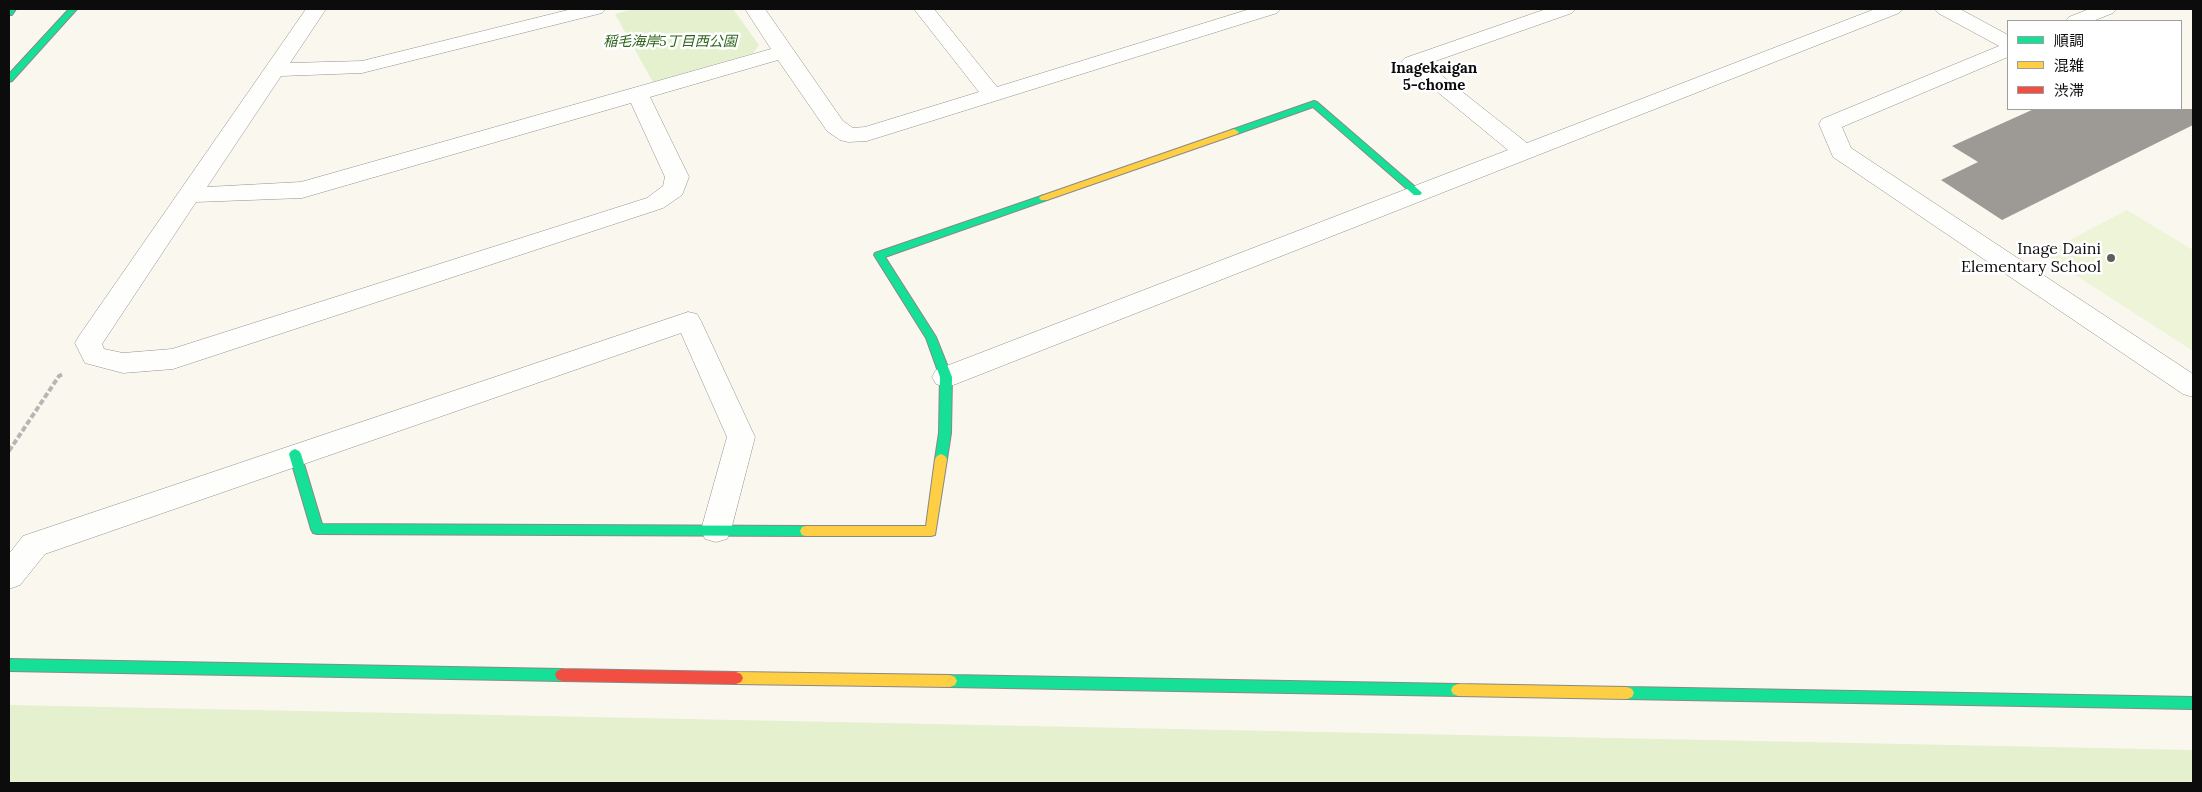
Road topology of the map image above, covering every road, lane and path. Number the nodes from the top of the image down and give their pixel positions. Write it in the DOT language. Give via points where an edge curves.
graph roads {
  1 [pos="12,9"];
  2 [pos="73,9"];
  3 [pos="316,9"];
  4 [pos="595,9"];
  5 [pos="755,9"];
  6 [pos="927,9"];
  7 [pos="1270,9"];
  8 [pos="1565,9"];
  9 [pos="1892,9"];
  10 [pos="1945,9"];
  11 [pos="2106,9"];
  12 [pos="9,13"];
  13 [pos="2078,20"];
  14 [pos="2007,42"];
  15 [pos="2007,50"];
  16 [pos="783,52"];
  17 [pos="273,70"];
  18 [pos="9,79"];
  19 [pos="638,94"];
  20 [pos="993,96"];
  21 [pos="1524,152"];
  22 [pos="1417,193"];
  23 [pos="189,195"];
  24 [pos="94,356"];
  25 [pos="946,377"];
  26 [pos="2193,387"];
  27 [pos="9,451"];
  28 [pos="296,454"];
  29 [pos="716,530"];
  30 [pos="9,576"];
  31 [pos="9,665"];
  32 [pos="2193,703"];
  1 -- 12 [label="street"];
  2 -- 18 [label="street"];
  3 -- 17 [label="street"];
  4 -- 17 [label="street" via="362,66"];
  5 -- 16 [label="street"];
  6 -- 20 [label="street"];
  7 -- 20 [label="street"];
  8 -- 21 [label="street" via="1412,62"];
  9 -- 21 [label="street"];
  10 -- 14 [label="street"];
  11 -- 13 [label="street"];
  15 -- 26 [label="street" via="1830,124 1841,152"];
  16 -- 19 [label="street"];
  16 -- 20 [label="street" via="835,126 848,135 867,134"];
  17 -- 23 [label="street"];
  19 -- 23 [label="street" via="302,190"];
  19 -- 24 [label="street" via="677,177 674,190 655,204 173,359 123,363"];
  21 -- 22 [label="street"];
  22 -- 25 [label="street"];
  22 -- 25 [label="street" via="1314,104 879,255 931,337"];
  23 -- 24 [label="street" via="88,343"];
  24 -- 27 [label="path" via="60,376"];
  25 -- 29 [label="street" via="945,433 931,531"];
  28 -- 29 [label="street" via="317,529"];
  28 -- 29 [label="street" via="688,321 741,438"];
  28 -- 30 [label="street" via="34,545"];
  31 -- 32 [label="street"];
}
